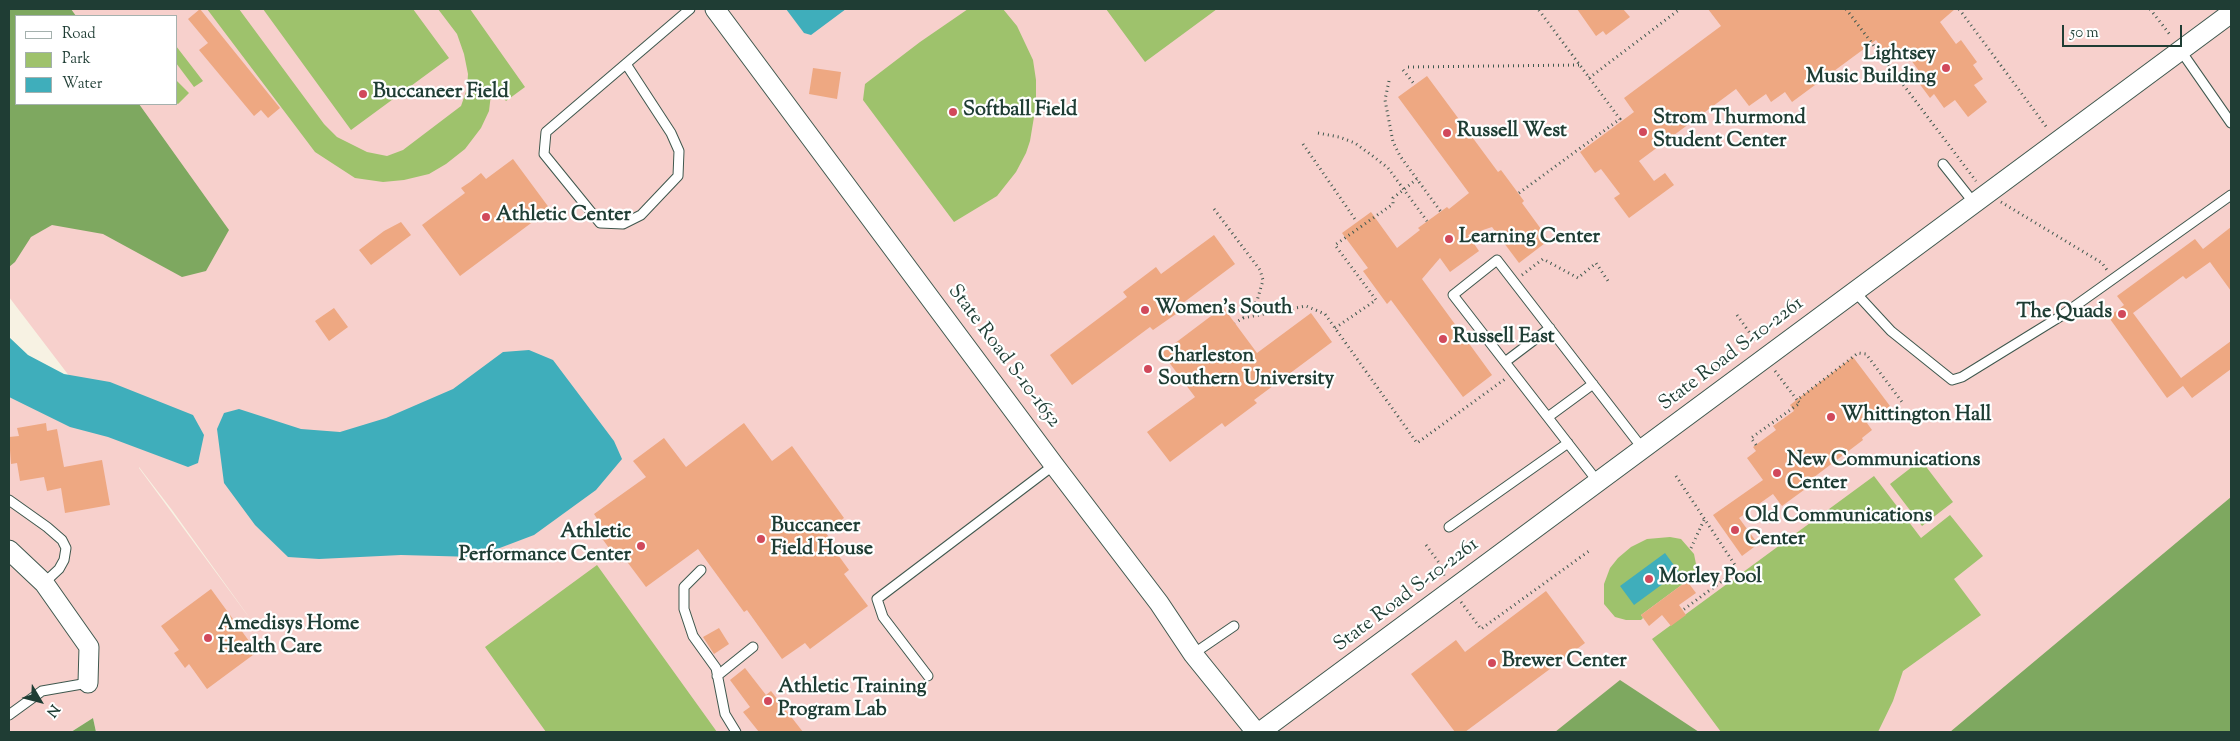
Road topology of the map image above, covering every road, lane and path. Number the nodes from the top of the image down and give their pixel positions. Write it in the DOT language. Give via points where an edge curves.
graph roads {
  1 [pos="690,9"];
  2 [pos="714,9"];
  3 [pos="1538,9"];
  4 [pos="1680,9"];
  5 [pos="1846,9"];
  6 [pos="1959,9"];
  7 [pos="2150,9"];
  8 [pos="2231,13"];
  9 [pos="2181,50"];
  10 [pos="626,64"];
  11 [pos="1580,65"];
  12 [pos="1408,67"];
  13 [pos="1403,70"];
  14 [pos="1589,78"];
  15 [pos="1389,80"];
  16 [pos="1415,85"];
  17 [pos="2231,123"];
  18 [pos="1318,133"];
  19 [pos="2058,142"];
  20 [pos="1303,144"];
  21 [pos="1942,164"];
  22 [pos="1417,179"];
  23 [pos="1404,189"];
  24 [pos="1992,190"];
  25 [pos="1519,193"];
  26 [pos="2231,195"];
  27 [pos="1974,204"];
  28 [pos="1214,209"];
  29 [pos="1441,212"];
  30 [pos="1427,221"];
  31 [pos="1357,222"];
  32 [pos="2113,279"];
  33 [pos="1514,282"];
  34 [pos="1610,284"];
  35 [pos="1855,292"];
  36 [pos="1737,315"];
  37 [pos="1243,318"];
  38 [pos="1235,324"];
  39 [pos="1335,328"];
  40 [pos="1550,328"];
  41 [pos="1766,358"];
  42 [pos="1504,362"];
  43 [pos="1513,373"];
  44 [pos="1593,384"];
  45 [pos="1797,400"];
  46 [pos="1902,402"];
  47 [pos="1548,417"];
  48 [pos="1568,443"];
  49 [pos="1756,445"];
  50 [pos="1643,448"];
  51 [pos="1054,465"];
  52 [pos="1676,476"];
  53 [pos="1598,482"];
  54 [pos="9,500"];
  55 [pos="1704,519"];
  56 [pos="1449,527"];
  57 [pos="1426,545"];
  58 [pos="1691,548"];
  59 [pos="9,550"];
  60 [pos="1589,551"];
  61 [pos="701,570"];
  62 [pos="44,583"];
  63 [pos="1452,590"];
  64 [pos="1683,610"];
  65 [pos="1234,626"];
  66 [pos="753,647"];
  67 [pos="1193,654"];
  68 [pos="717,676"];
  69 [pos="928,676"];
  70 [pos="88,682"];
  71 [pos="9,715"];
  72 [pos="736,732"];
  73 [pos="1256,732"];
  74 [pos="1260,732"];
  1 -- 10 [label="lane"];
  2 -- 51 [label="street, State Road S-10-1652"];
  3 -- 11 [label="path"];
  4 -- 14 [label="path"];
  5 -- 24 [label="path" via="1975,181 1986,182"];
  6 -- 19 [label="path"];
  7 -- 9 [label="path"];
  8 -- 9 [label="street, State Road S-10-2261"];
  9 -- 17 [label="lane"];
  9 -- 19 [label="street, State Road S-10-2261"];
  10 -- 10 [label="lane" via="546,132 544,154 600,223 623,224 641,216 678,176 679,151 671,133"];
  11 -- 12 [label="path"];
  11 -- 14 [label="path"];
  13 -- 16 [label="path"];
  14 -- 25 [label="path" via="1620,119"];
  15 -- 22 [label="path" via="1385,100 1393,142"];
  18 -- 23 [label="path" via="1339,136 1355,143 1388,168"];
  19 -- 24 [label="street, State Road S-10-2261"];
  20 -- 31 [label="path"];
  21 -- 27 [label="lane"];
  22 -- 23 [label="path"];
  22 -- 29 [label="path"];
  23 -- 30 [label="path"];
  23 -- 39 [label="path" via="1394,198 1393,204 1335,245 1376,300"];
  24 -- 27 [label="street, State Road S-10-2261"];
  24 -- 32 [label="path" via="1999,201 2102,263"];
  26 -- 32 [label="lane"];
  27 -- 35 [label="street, State Road S-10-2261"];
  28 -- 37 [label="path" via="1260,270 1263,280 1257,301"];
  32 -- 35 [label="lane" via="2061,316 1952,380 1891,331"];
  33 -- 34 [label="path" via="1543,259 1578,278 1596,263"];
  33 -- 40 [label="lane"];
  33 -- 42 [label="lane" via="1497,260 1452,295"];
  35 -- 41 [label="street, State Road S-10-2261"];
  36 -- 41 [label="path"];
  37 -- 38 [label="path"];
  37 -- 39 [label="path" via="1306,306 1325,314"];
  39 -- 43 [label="path" via="1417,443"];
  40 -- 42 [label="lane"];
  40 -- 44 [label="lane"];
  41 -- 45 [label="path"];
  41 -- 50 [label="street, State Road S-10-2261"];
  42 -- 43 [label="lane"];
  43 -- 47 [label="lane"];
  44 -- 47 [label="lane"];
  44 -- 50 [label="lane"];
  45 -- 46 [label="path" via="1858,353 1866,354"];
  45 -- 49 [label="path" via="1800,403 1752,438"];
  47 -- 48 [label="lane"];
  48 -- 53 [label="lane"];
  48 -- 56 [label="lane"];
  50 -- 53 [label="street, State Road S-10-2261"];
  51 -- 67 [label="street, State Road S-10-1652" via="1159,603"];
  51 -- 69 [label="lane" via="877,600 883,616"];
  52 -- 55 [label="path"];
  53 -- 63 [label="street, State Road S-10-2261"];
  54 -- 62 [label="lane" via="47,527 66,548 64,560"];
  55 -- 58 [label="path"];
  55 -- 64 [label="path" via="1735,565 1733,573"];
  57 -- 63 [label="path" via="1440,564"];
  59 -- 62 [label="street"];
  60 -- 63 [label="path" via="1481,629"];
  61 -- 68 [label="lane" via="684,587 684,609 693,636 716,668"];
  62 -- 70 [label="street" via="89,648"];
  63 -- 74 [label="street, State Road S-10-2261"];
  65 -- 67 [label="lane"];
  66 -- 68 [label="lane"];
  67 -- 73 [label="street, State Road S-10-1652"];
  68 -- 72 [label="lane" via="725,714"];
  70 -- 71 [label="lane" via="42,691"];
}
